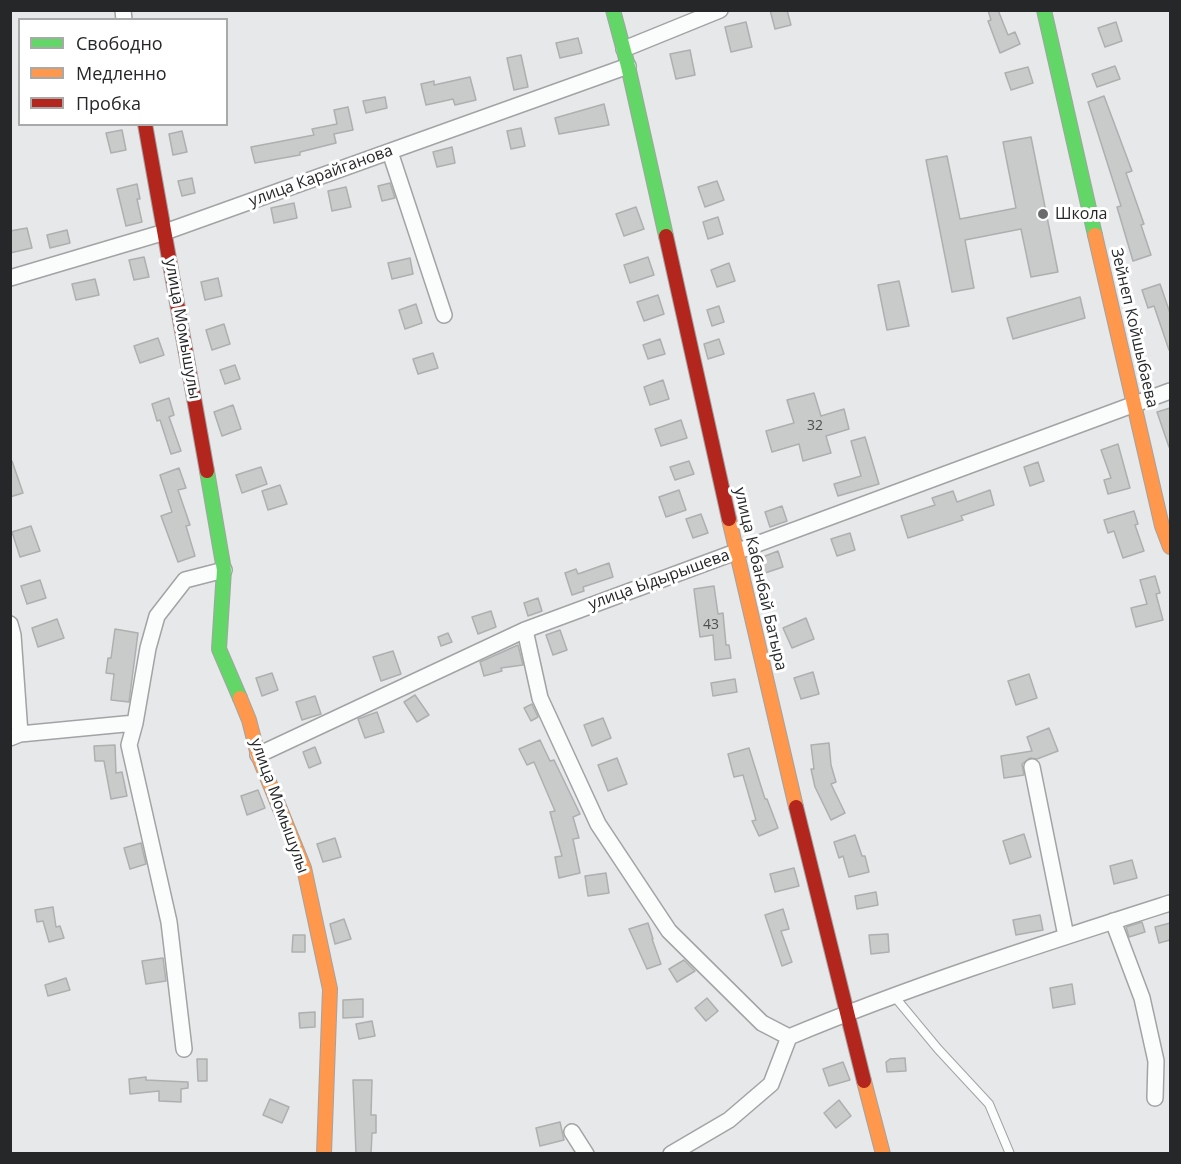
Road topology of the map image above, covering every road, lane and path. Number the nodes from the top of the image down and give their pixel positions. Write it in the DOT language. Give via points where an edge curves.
graph roads {
  1 [pos="614,10"];
  2 [pos="720,10"];
  3 [pos="1044,10"];
  4 [pos="624,49"];
  5 [pos="628,66"];
  6 [pos="145,126"];
  7 [pos="390,152"];
  8 [pos="165,232"];
  9 [pos="10,278"];
  10 [pos="444,315"];
  11 [pos="1170,391"];
  12 [pos="1134,404"];
  13 [pos="1170,547"];
  14 [pos="736,551"];
  15 [pos="224,570"];
  16 [pos="10,624"];
  17 [pos="525,630"];
  18 [pos="135,723"];
  19 [pos="15,736"];
  20 [pos="258,756"];
  21 [pos="1032,767"];
  22 [pos="1170,903"];
  23 [pos="1113,921"];
  24 [pos="1066,936"];
  25 [pos="894,996"];
  26 [pos="846,1013"];
  27 [pos="789,1037"];
  28 [pos="184,1048"];
  29 [pos="1155,1098"];
  30 [pos="572,1132"];
  31 [pos="324,1154"];
  32 [pos="586,1154"];
  33 [pos="671,1154"];
  34 [pos="883,1154"];
  35 [pos="1010,1154"];
  1 -- 4 [label="street, улица Кабанбай Батыра"];
  2 -- 4 [label="street"];
  3 -- 12 [label="street, Зейнеп Койшыбаева"];
  4 -- 5 [label="street, улица Кабанбай Батыра"];
  5 -- 7 [label="street, улица Карайганова"];
  5 -- 14 [label="street, улица Кабанбай Батыра"];
  6 -- 8 [label="street, улица Момышулы"];
  7 -- 8 [label="street, улица Карайганова"];
  7 -- 10 [label="street"];
  8 -- 9 [label="street, улица Карайганова"];
  8 -- 15 [label="street, улица Момышулы"];
  11 -- 12 [label="street, улица Ыдырышева"];
  12 -- 13 [label="street, Зейнеп Койшыбаева"];
  12 -- 14 [label="street, улица Ыдырышева"];
  14 -- 17 [label="street, улица Ыдырышева"];
  14 -- 26 [label="street, улица Кабанбай Батыра"];
  15 -- 18 [label="street" via="185,580 157,616"];
  15 -- 20 [label="street, улица Момышулы" via="219,649 249,720"];
  16 -- 19 [label="street"];
  17 -- 20 [label="street, улица Ыдырышева"];
  17 -- 27 [label="street" via="540,698 598,824 669,931 762,1023"];
  18 -- 19 [label="street"];
  18 -- 28 [label="street" via="129,745 169,922"];
  20 -- 31 [label="street, улица Момышулы" via="304,868 330,989"];
  21 -- 24 [label="street"];
  22 -- 23 [label="street"];
  23 -- 24 [label="street"];
  23 -- 29 [label="street" via="1142,998 1156,1061"];
  24 -- 25 [label="street"];
  25 -- 26 [label="street"];
  25 -- 35 [label="lane" via="989,1104"];
  26 -- 27 [label="street"];
  26 -- 34 [label="street, улица Кабанбай Батыра"];
  27 -- 33 [label="street" via="771,1084 729,1120"];
  30 -- 32 [label="street"];
}
